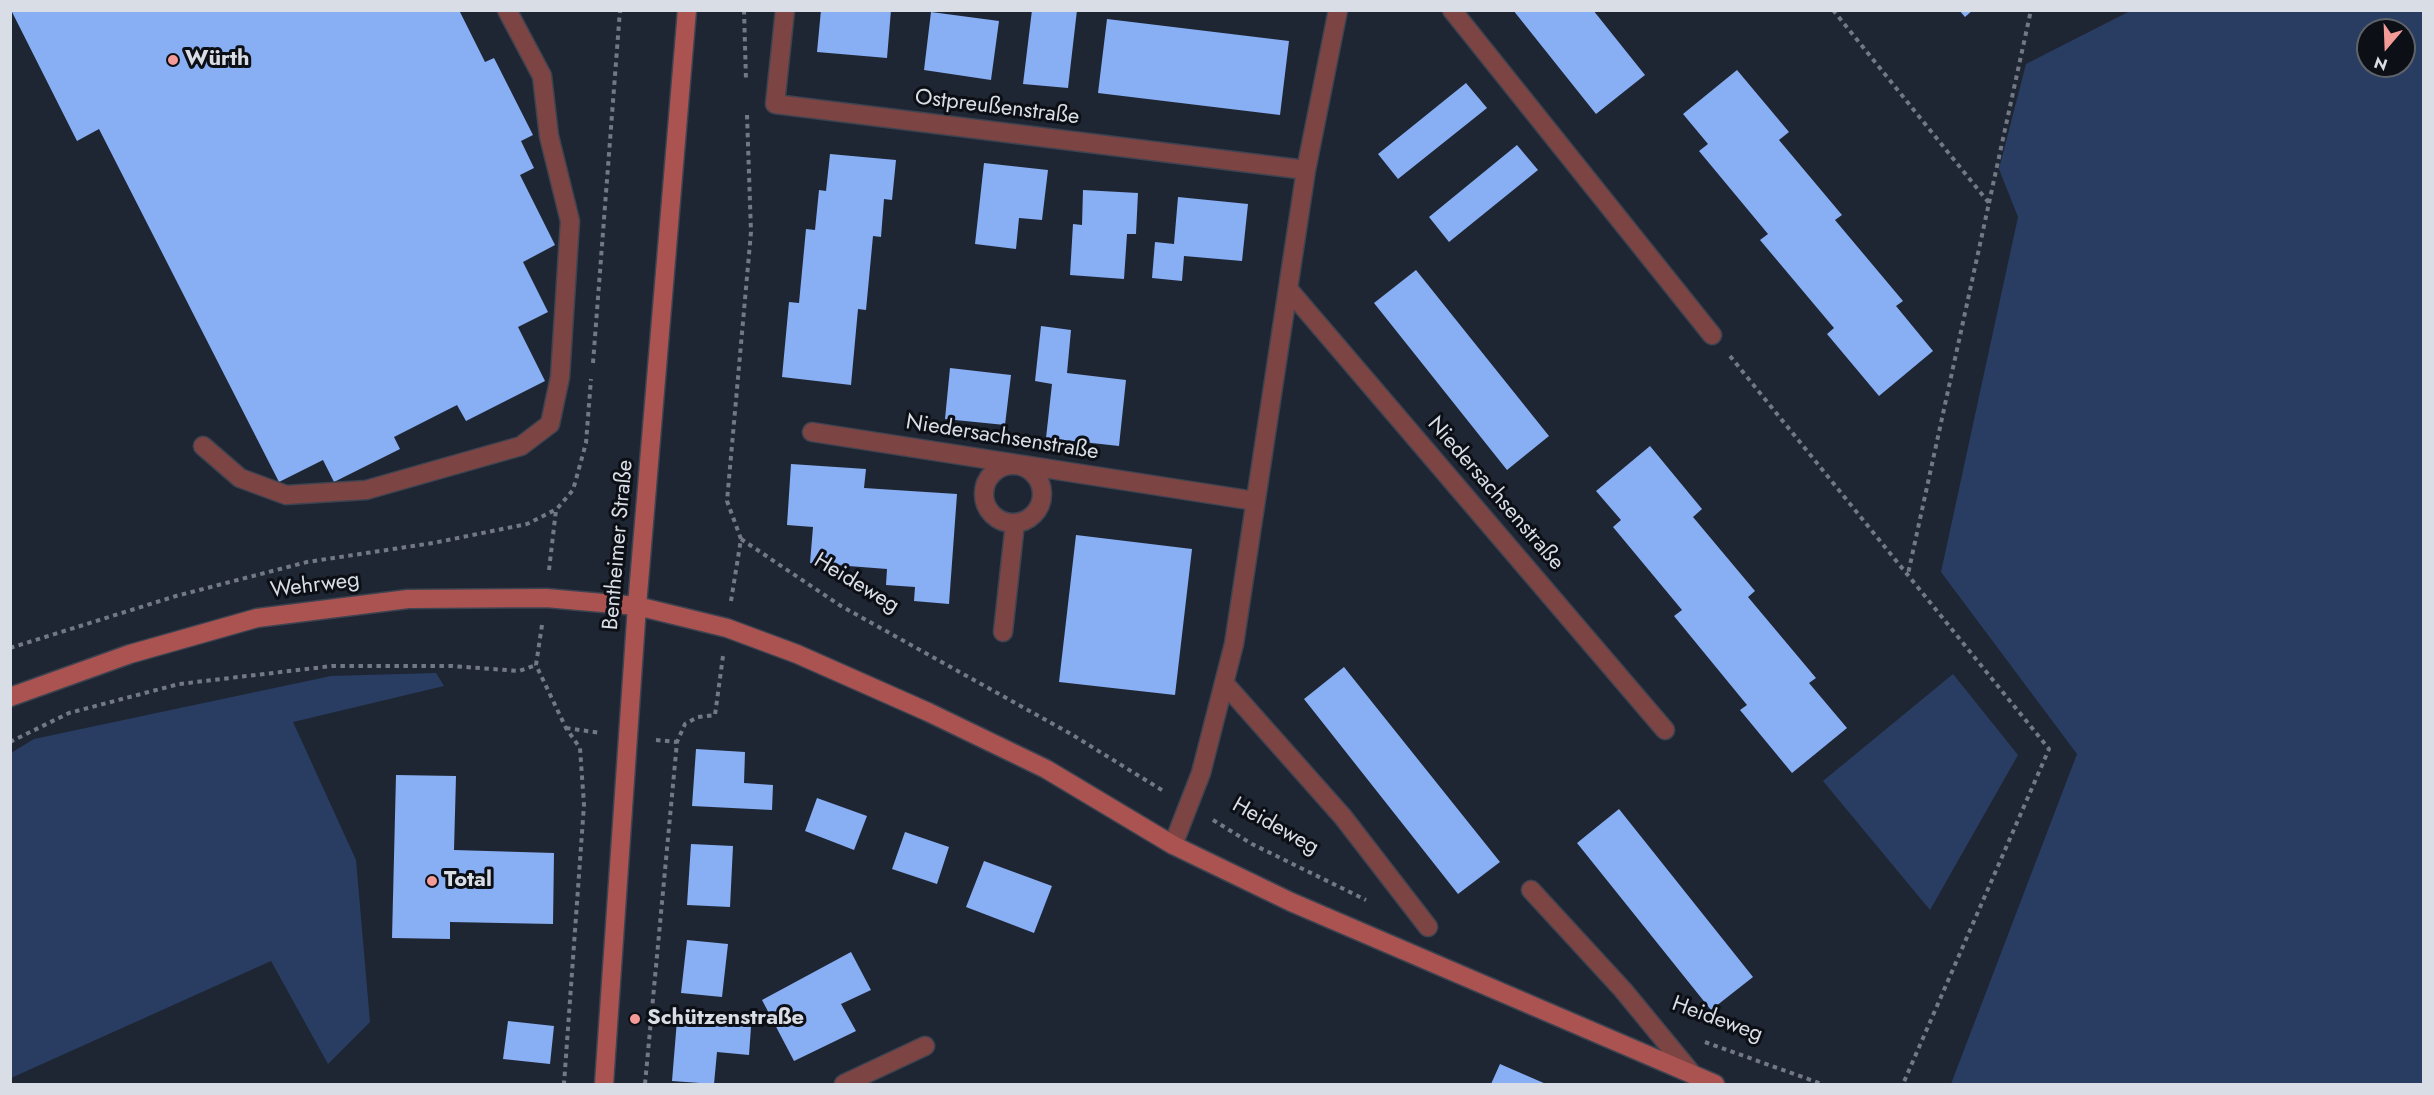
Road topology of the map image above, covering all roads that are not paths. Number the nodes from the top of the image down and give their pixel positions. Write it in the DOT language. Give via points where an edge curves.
graph roads {
  1 [pos="507,10"];
  2 [pos="687,10"];
  3 [pos="785,10"];
  4 [pos="1338,10"];
  5 [pos="1452,10"];
  6 [pos="1306,170"];
  7 [pos="1289,290"];
  8 [pos="1712,335"];
  9 [pos="812,432"];
  10 [pos="203,446"];
  11 [pos="1017,466"];
  12 [pos="1255,501"];
  13 [pos="1015,523"];
  14 [pos="637,606"];
  15 [pos="1003,632"];
  16 [pos="1225,684"];
  17 [pos="10,697"];
  18 [pos="1665,730"];
  19 [pos="1173,845"];
  20 [pos="1531,890"];
  21 [pos="1428,927"];
  22 [pos="925,1046"];
  23 [pos="1693,1075"];
  24 [pos="604,1084"];
  25 [pos="844,1084"];
  26 [pos="1715,1084"];
  1 -- 10 [label="street" via="542,76 549,136 570,221 560,377 550,424 521,446 366,490 286,495 240,478"];
  2 -- 14 [label="street, Bentheimer Straße"];
  3 -- 6 [label="street, Ostpreußenstraße" via="775,104"];
  4 -- 6 [label="street"];
  5 -- 8 [label="street"];
  6 -- 7 [label="street"];
  7 -- 12 [label="street"];
  7 -- 18 [label="street, Niedersachsenstraße"];
  9 -- 11 [label="street, Niedersachsenstraße"];
  11 -- 12 [label="street, Niedersachsenstraße"];
  11 -- 13 [label="street" via="1039,481 1042,500 1033,516"];
  11 -- 13 [label="street" via="998,469 986,484 985,493 990,511"];
  12 -- 16 [label="street"];
  13 -- 15 [label="street"];
  14 -- 17 [label="street, Wehrweg" via="546,598 408,599 257,618 130,654"];
  14 -- 19 [label="street" via="727,628 819,664 1035,764"];
  14 -- 24 [label="street, Bentheimer Straße"];
  16 -- 19 [label="street" via="1201,773"];
  16 -- 21 [label="street" via="1344,817"];
  19 -- 23 [label="street" via="1301,906"];
  20 -- 23 [label="street" via="1623,990"];
  22 -- 25 [label="street"];
  23 -- 26 [label="street"];
}
